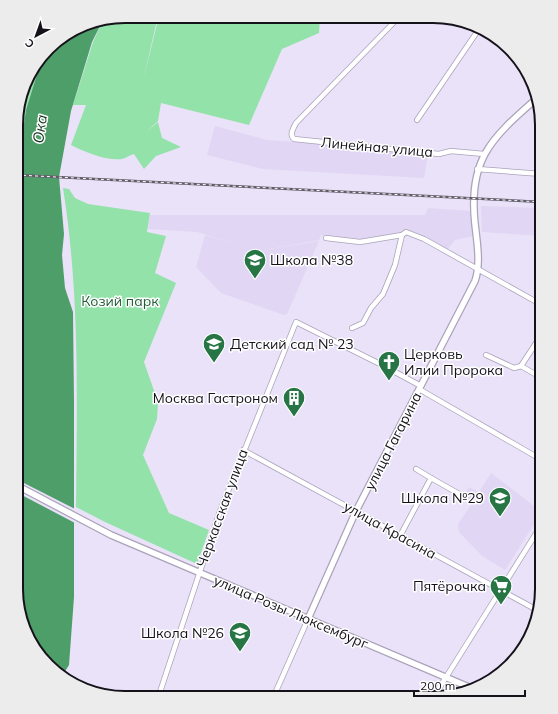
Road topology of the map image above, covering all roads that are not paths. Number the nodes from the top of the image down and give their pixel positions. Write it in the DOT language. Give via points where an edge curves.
graph roads {
  1 [pos="393,23"];
  2 [pos="476,33"];
  3 [pos="532,102"];
  4 [pos="417,120"];
  5 [pos="484,154"];
  6 [pos="477,169"];
  7 [pos="535,173"];
  8 [pos="402,234"];
  9 [pos="326,238"];
  10 [pos="478,269"];
  11 [pos="535,301"];
  12 [pos="352,328"];
  13 [pos="535,345"];
  14 [pos="486,355"];
  15 [pos="521,366"];
  16 [pos="535,374"];
  17 [pos="420,388"];
  18 [pos="243,450"];
  19 [pos="535,456"];
  20 [pos="416,469"];
  21 [pos="431,478"];
  22 [pos="23,489"];
  23 [pos="461,495"];
  24 [pos="356,511"];
  25 [pos="535,535"];
  26 [pos="400,536"];
  27 [pos="199,572"];
  28 [pos="500,590"];
  29 [pos="533,608"];
  30 [pos="308,619"];
  31 [pos="445,678"];
  32 [pos="466,686"];
  33 [pos="160,691"];
  34 [pos="276,691"];
  35 [pos="437,691"];
  1 -- 5 [label="street, Линейная улица" via="296,123 291,135 294,139 440,154 452,151"];
  2 -- 4 [label="street"];
  3 -- 5 [label="main road, улица Гагарина" via="513,119"];
  5 -- 6 [label="main road, улица Гагарина"];
  6 -- 7 [label="street"];
  6 -- 10 [label="main road, улица Гагарина" via="473,194"];
  8 -- 9 [label="street" via="360,242"];
  8 -- 10 [label="street" via="406,232 414,235"];
  8 -- 12 [label="street" via="395,265 383,294 363,323"];
  10 -- 11 [label="street"];
  10 -- 17 [label="main road, улица Гагарина" via="475,281"];
  13 -- 15 [label="street"];
  14 -- 15 [label="street" via="514,368"];
  15 -- 16 [label="street"];
  17 -- 18 [label="street, Черкасская улица" via="384,366 296,322"];
  17 -- 19 [label="street"];
  17 -- 24 [label="main road, улица Гагарина"];
  18 -- 24 [label="street, улица Красина"];
  18 -- 27 [label="street, Черкасская улица"];
  20 -- 21 [label="street"];
  21 -- 23 [label="street"];
  21 -- 26 [label="street"];
  22 -- 27 [label="main road, улица Розы Люксембург" via="111,534"];
  24 -- 26 [label="street, улица Красина"];
  24 -- 30 [label="main road, улица Гагарина"];
  25 -- 28 [label="street"];
  26 -- 28 [label="street, улица Красина"];
  27 -- 30 [label="main road, улица Розы Люксембург"];
  27 -- 33 [label="street, Черкасская улица"];
  28 -- 29 [label="street, улица Красина"];
  28 -- 31 [label="street"];
  30 -- 31 [label="main road, улица Розы Люксембург"];
  30 -- 34 [label="street, улица Гагарина"];
  31 -- 32 [label="main road, улица Розы Люксембург"];
  31 -- 35 [label="street"];
}
